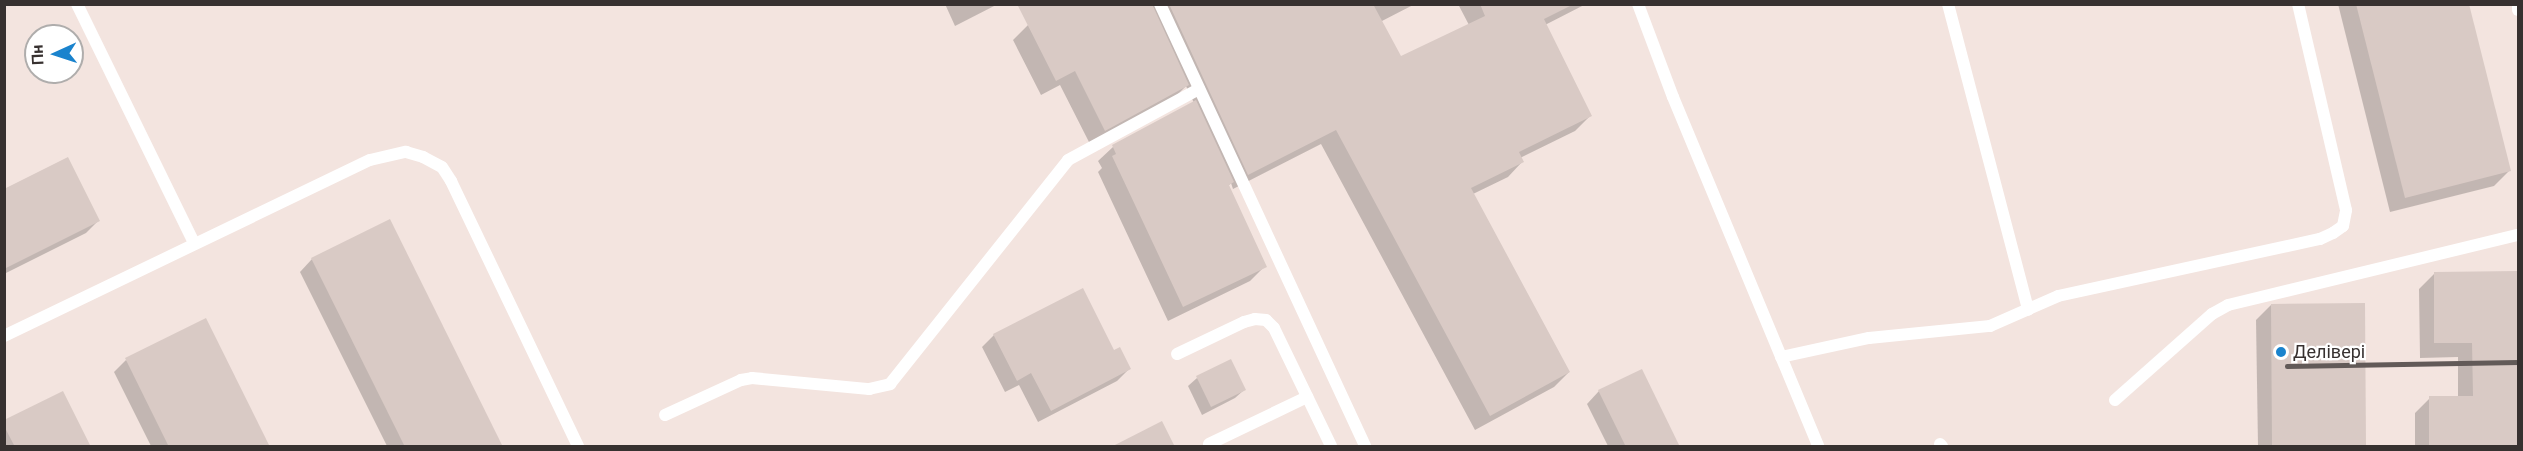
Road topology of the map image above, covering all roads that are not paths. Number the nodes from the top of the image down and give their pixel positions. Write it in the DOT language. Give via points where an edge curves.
graph roads {
  1 [pos="77,4"];
  2 [pos="1160,4"];
  3 [pos="1638,4"];
  4 [pos="1948,4"];
  5 [pos="2298,4"];
  6 [pos="2518,4"];
  7 [pos="2518,10"];
  8 [pos="1199,89"];
  9 [pos="2518,235"];
  10 [pos="194,243"];
  11 [pos="2028,310"];
  12 [pos="4,336"];
  13 [pos="1177,354"];
  14 [pos="1781,357"];
  15 [pos="1307,397"];
  16 [pos="2115,400"];
  17 [pos="665,415"];
  18 [pos="1209,444"];
  19 [pos="578,447"];
  20 [pos="1331,447"];
  21 [pos="1365,447"];
  22 [pos="1818,447"];
  1 -- 10 [label="lane"];
  2 -- 8 [label="lane"];
  3 -- 14 [label="lane"];
  4 -- 11 [label="lane"];
  5 -- 11 [label="lane" via="2346,210 2343,225 2320,240 2058,296"];
  6 -- 7 [label="lane"];
  8 -- 17 [label="lane" via="1068,160 891,384 869,389 752,378"];
  8 -- 21 [label="lane"];
  9 -- 16 [label="lane" via="2229,305 2212,314"];
  10 -- 12 [label="lane"];
  10 -- 19 [label="lane" via="370,160 406,152 442,167"];
  11 -- 14 [label="lane" via="1990,326 1869,338"];
  13 -- 15 [label="lane" via="1244,322 1266,320 1274,328"];
  14 -- 22 [label="lane"];
  15 -- 18 [label="lane"];
  15 -- 20 [label="lane"];
}
